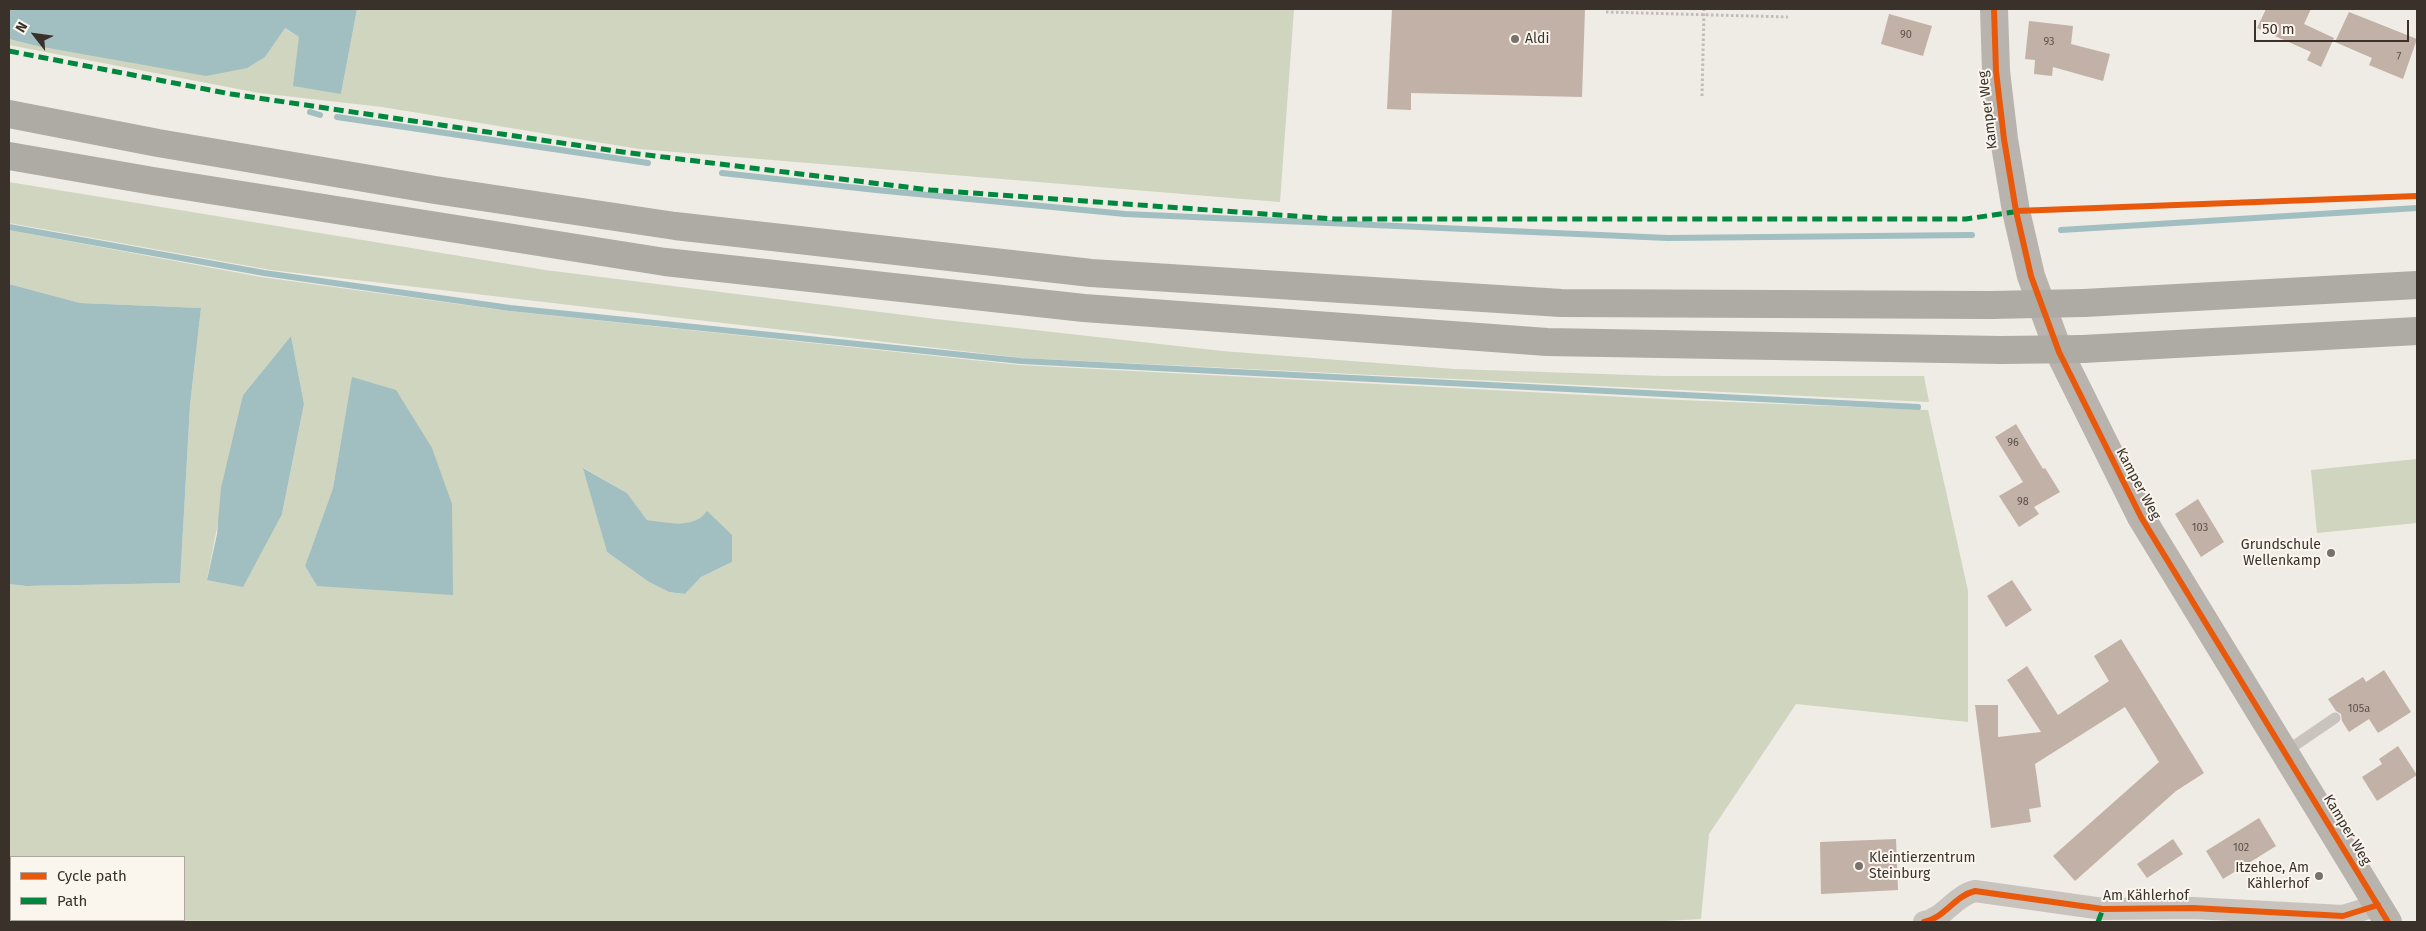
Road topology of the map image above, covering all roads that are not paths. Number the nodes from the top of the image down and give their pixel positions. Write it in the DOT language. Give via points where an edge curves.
graph roads {
  1 [pos="1994,9"];
  2 [pos="9,114"];
  3 [pos="9,156"];
  4 [pos="2417,284"];
  5 [pos="2417,331"];
  6 [pos="2335,718"];
  7 [pos="2285,752"];
  8 [pos="2383,914"];
  9 [pos="1926,922"];
  1 -- 7 [label="main road, Kamper Weg" via="1996,71 2016,211 2031,276 2059,352 2141,517"];
  2 -- 4 [label="highway, bridge" via="434,190 675,226 1091,273 1560,303 2084,303"];
  3 -- 5 [label="highway, bridge" via="665,262 1084,308 1547,342 2083,349"];
  6 -- 7 [label="lane"];
  7 -- 8 [label="main road, Kamper Weg"];
  8 -- 9 [label="street, Am Kählerhof" via="2343,916 2193,908 2102,909 1975,891 1965,894 1942,915"];
}
